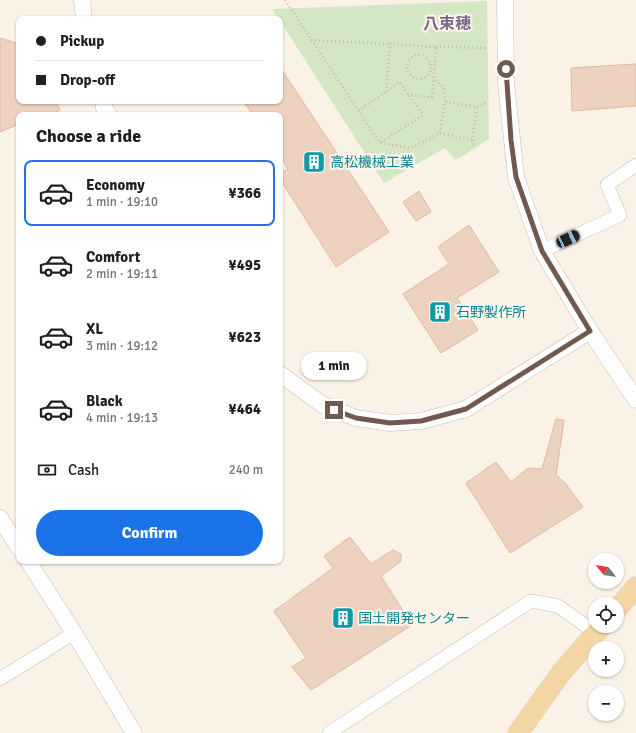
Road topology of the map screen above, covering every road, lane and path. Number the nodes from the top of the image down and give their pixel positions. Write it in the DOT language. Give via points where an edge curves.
graph roads {
  1 [pos="82,0"];
  2 [pos="285,0"];
  3 [pos="505,0"];
  4 [pos="84,16"];
  5 [pos="310,40"];
  6 [pos="390,44"];
  7 [pos="436,47"];
  8 [pos="487,48"];
  9 [pos="430,61"];
  10 [pos="433,78"];
  11 [pos="386,92"];
  12 [pos="408,95"];
  13 [pos="444,102"];
  14 [pos="487,102"];
  15 [pos="477,108"];
  16 [pos="358,111"];
  17 [pos="440,133"];
  18 [pos="472,140"];
  19 [pos="380,143"];
  20 [pos="476,147"];
  21 [pos="636,165"];
  22 [pos="542,251"];
  23 [pos="590,331"];
  24 [pos="283,376"];
  25 [pos="636,400"];
  26 [pos="0,518"];
  27 [pos="16,543"];
  28 [pos="30,564"];
  29 [pos="636,587"];
  30 [pos="624,601"];
  31 [pos="588,624"];
  32 [pos="74,633"];
  33 [pos="596,633"];
  34 [pos="0,679"];
  35 [pos="134,733"];
  36 [pos="330,733"];
  37 [pos="518,733"];
  1 -- 4 [label="street"];
  2 -- 5 [label="path"];
  3 -- 22 [label="street" via="506,83 516,177"];
  5 -- 6 [label="path"];
  5 -- 16 [label="path"];
  6 -- 7 [label="path"];
  6 -- 11 [label="path"];
  7 -- 8 [label="path"];
  7 -- 10 [label="path"];
  9 -- 9 [label="path" via="430,72 424,78 416,79 407,71 407,63 412,56 424,55"];
  10 -- 12 [label="path" via="432,97"];
  10 -- 13 [label="path" via="444,88"];
  11 -- 12 [label="path" via="400,82"];
  11 -- 16 [label="path"];
  12 -- 19 [label="path" via="423,115"];
  13 -- 15 [label="path"];
  13 -- 17 [label="path"];
  14 -- 15 [label="path"];
  15 -- 18 [label="path"];
  16 -- 19 [label="path"];
  17 -- 18 [label="path"];
  17 -- 19 [label="path" via="410,148"];
  18 -- 20 [label="path"];
  21 -- 22 [label="street" via="607,185 620,215"];
  22 -- 23 [label="street"];
  23 -- 24 [label="street" via="466,409 421,421 390,423 356,418 323,405"];
  23 -- 25 [label="street"];
  26 -- 27 [label="street"];
  28 -- 32 [label="street"];
  29 -- 30 [label="main road"];
  31 -- 36 [label="street" via="558,606 532,601"];
  32 -- 34 [label="street"];
  32 -- 35 [label="street"];
  33 -- 37 [label="main road" via="561,673"];
}
